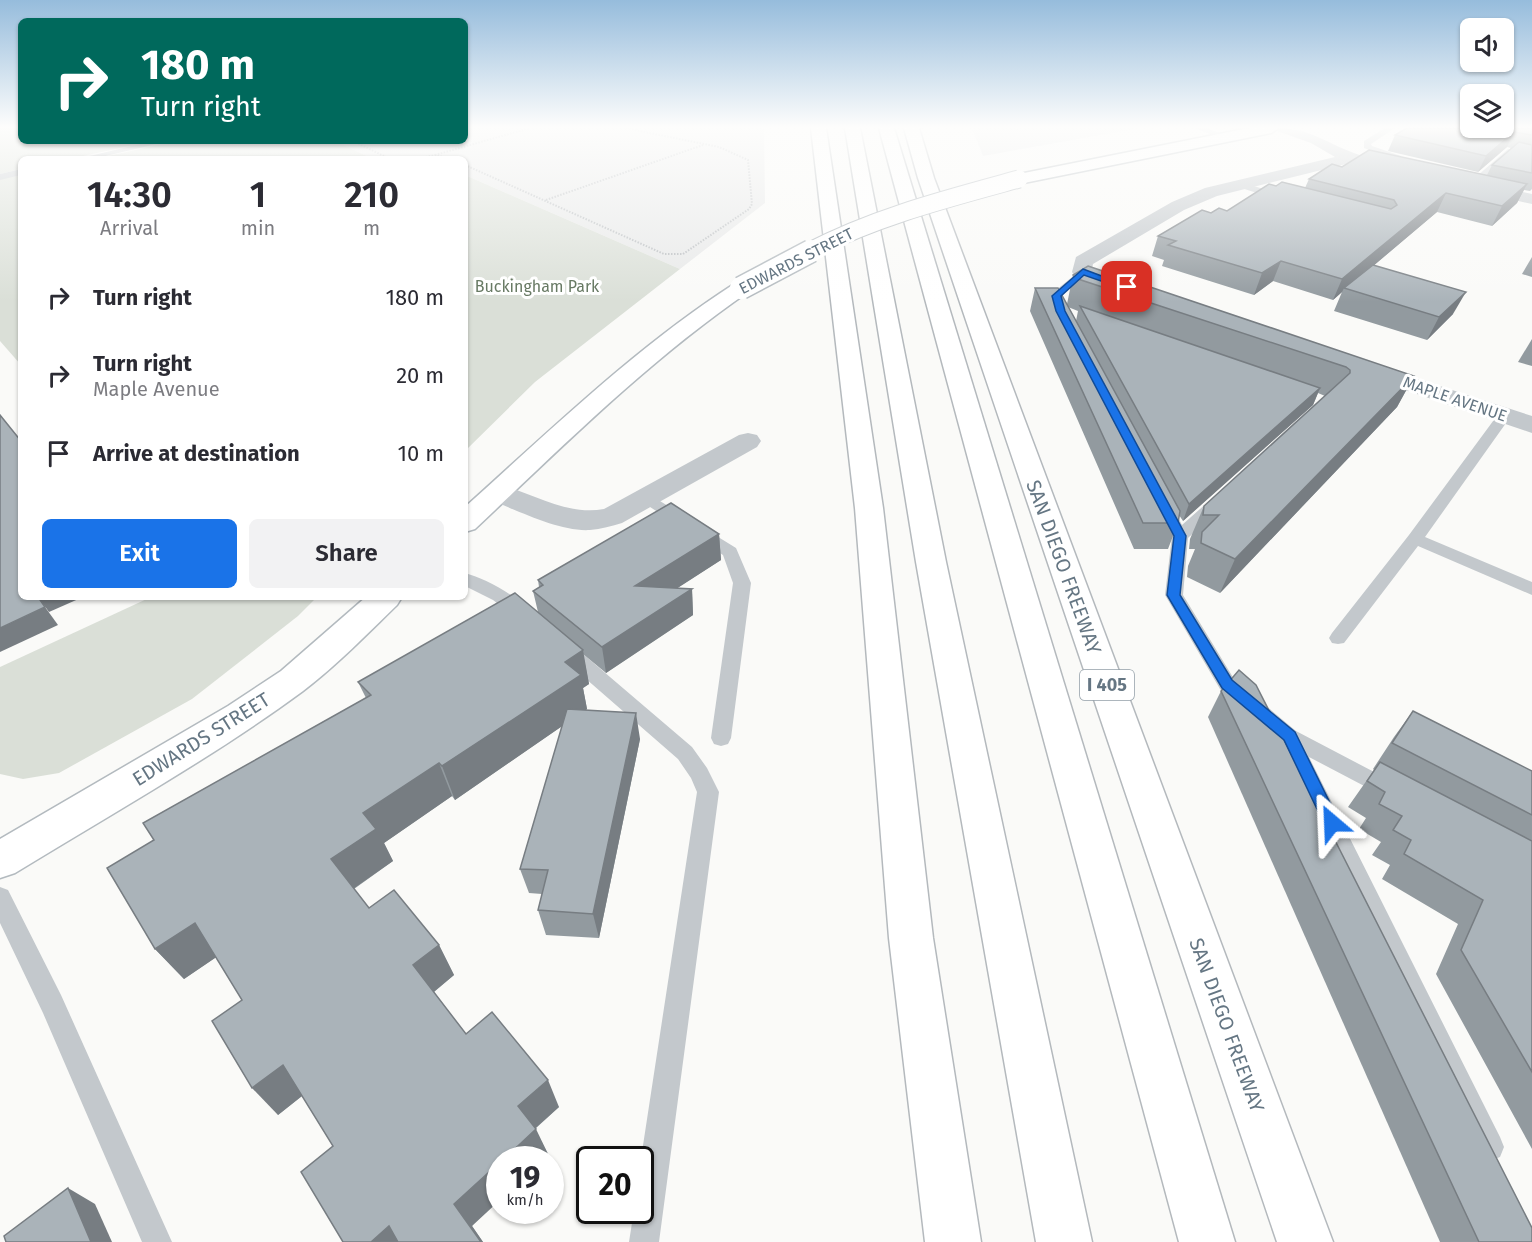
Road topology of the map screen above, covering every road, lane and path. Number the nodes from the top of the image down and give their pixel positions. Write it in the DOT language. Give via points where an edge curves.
graph roads {
  1 [pos="512,186"];
  2 [pos="587,186"];
  3 [pos="750,186"];
  4 [pos="826,186"];
  5 [pos="863,186"];
  6 [pos="903,186"];
  7 [pos="929,186"];
  8 [pos="994,186"];
  9 [pos="1231,186"];
  10 [pos="1245,186"];
  11 [pos="1490,186"];
  12 [pos="1532,199"];
  13 [pos="545,201"];
  14 [pos="1295,201"];
  15 [pos="1083,272"];
  16 [pos="1138,291"];
  17 [pos="1068,319"];
  18 [pos="1349,363"];
  19 [pos="1504,416"];
  20 [pos="1532,425"];
  21 [pos="748,441"];
  22 [pos="498,493"];
  23 [pos="1158,495"];
  24 [pos="1223,497"];
  25 [pos="647,498"];
  26 [pos="468,520"];
  27 [pos="1180,536"];
  28 [pos="1415,539"];
  29 [pos="468,580"];
  30 [pos="1532,589"];
  31 [pos="383,600"];
  32 [pos="1338,638"];
  33 [pos="1289,736"];
  34 [pos="721,738"];
  35 [pos="1406,799"];
  36 [pos="0,860"];
  37 [pos="0,898"];
  38 [pos="1500,1167"];
  39 [pos="157,1242"];
  40 [pos="644,1242"];
  41 [pos="953,1242"];
  42 [pos="1064,1242"];
  43 [pos="1207,1242"];
  44 [pos="1305,1242"];
  1 -- 13 [label="path"];
  2 -- 13 [label="path"];
  3 -- 13 [label="path" via="749,209 683,254 664,254"];
  4 -- 41 [label="main road" via="869,508 911,938"];
  5 -- 42 [label="main road" via="937,595"];
  6 -- 43 [label="main road"];
  7 -- 44 [label="main road, SAN DIEGO FREEWAY / I 405"];
  8 -- 22 [label="main road, EDWARDS STREET, bridge" via="843,234 741,288 643,358"];
  9 -- 15 [label="street" via="1178,206 1083,261"];
  10 -- 14 [label="lane"];
  11 -- 12 [label="street"];
  15 -- 16 [label="street"];
  15 -- 17 [label="lane" via="1056,296"];
  18 -- 19 [label="street, MAPLE AVENUE"];
  19 -- 20 [label="street, MAPLE AVENUE"];
  19 -- 28 [label="lane"];
  21 -- 25 [label="street"];
  22 -- 25 [label="street" via="570,519 590,521 612,517"];
  22 -- 26 [label="main road, EDWARDS STREET"];
  23 -- 27 [label="lane"];
  24 -- 27 [label="lane"];
  25 -- 34 [label="lane" via="730,552 737,565 742,583"];
  27 -- 33 [label="lane" via="1174,595 1227,684"];
  28 -- 30 [label="lane"];
  28 -- 32 [label="lane"];
  29 -- 40 [label="lane" via="499,596 545,632 685,753 708,792"];
  31 -- 36 [label="main road, EDWARDS STREET" via="320,658 242,716"];
  33 -- 35 [label="lane"];
  33 -- 38 [label="lane"];
  37 -- 39 [label="lane" via="52,1004"];
}
